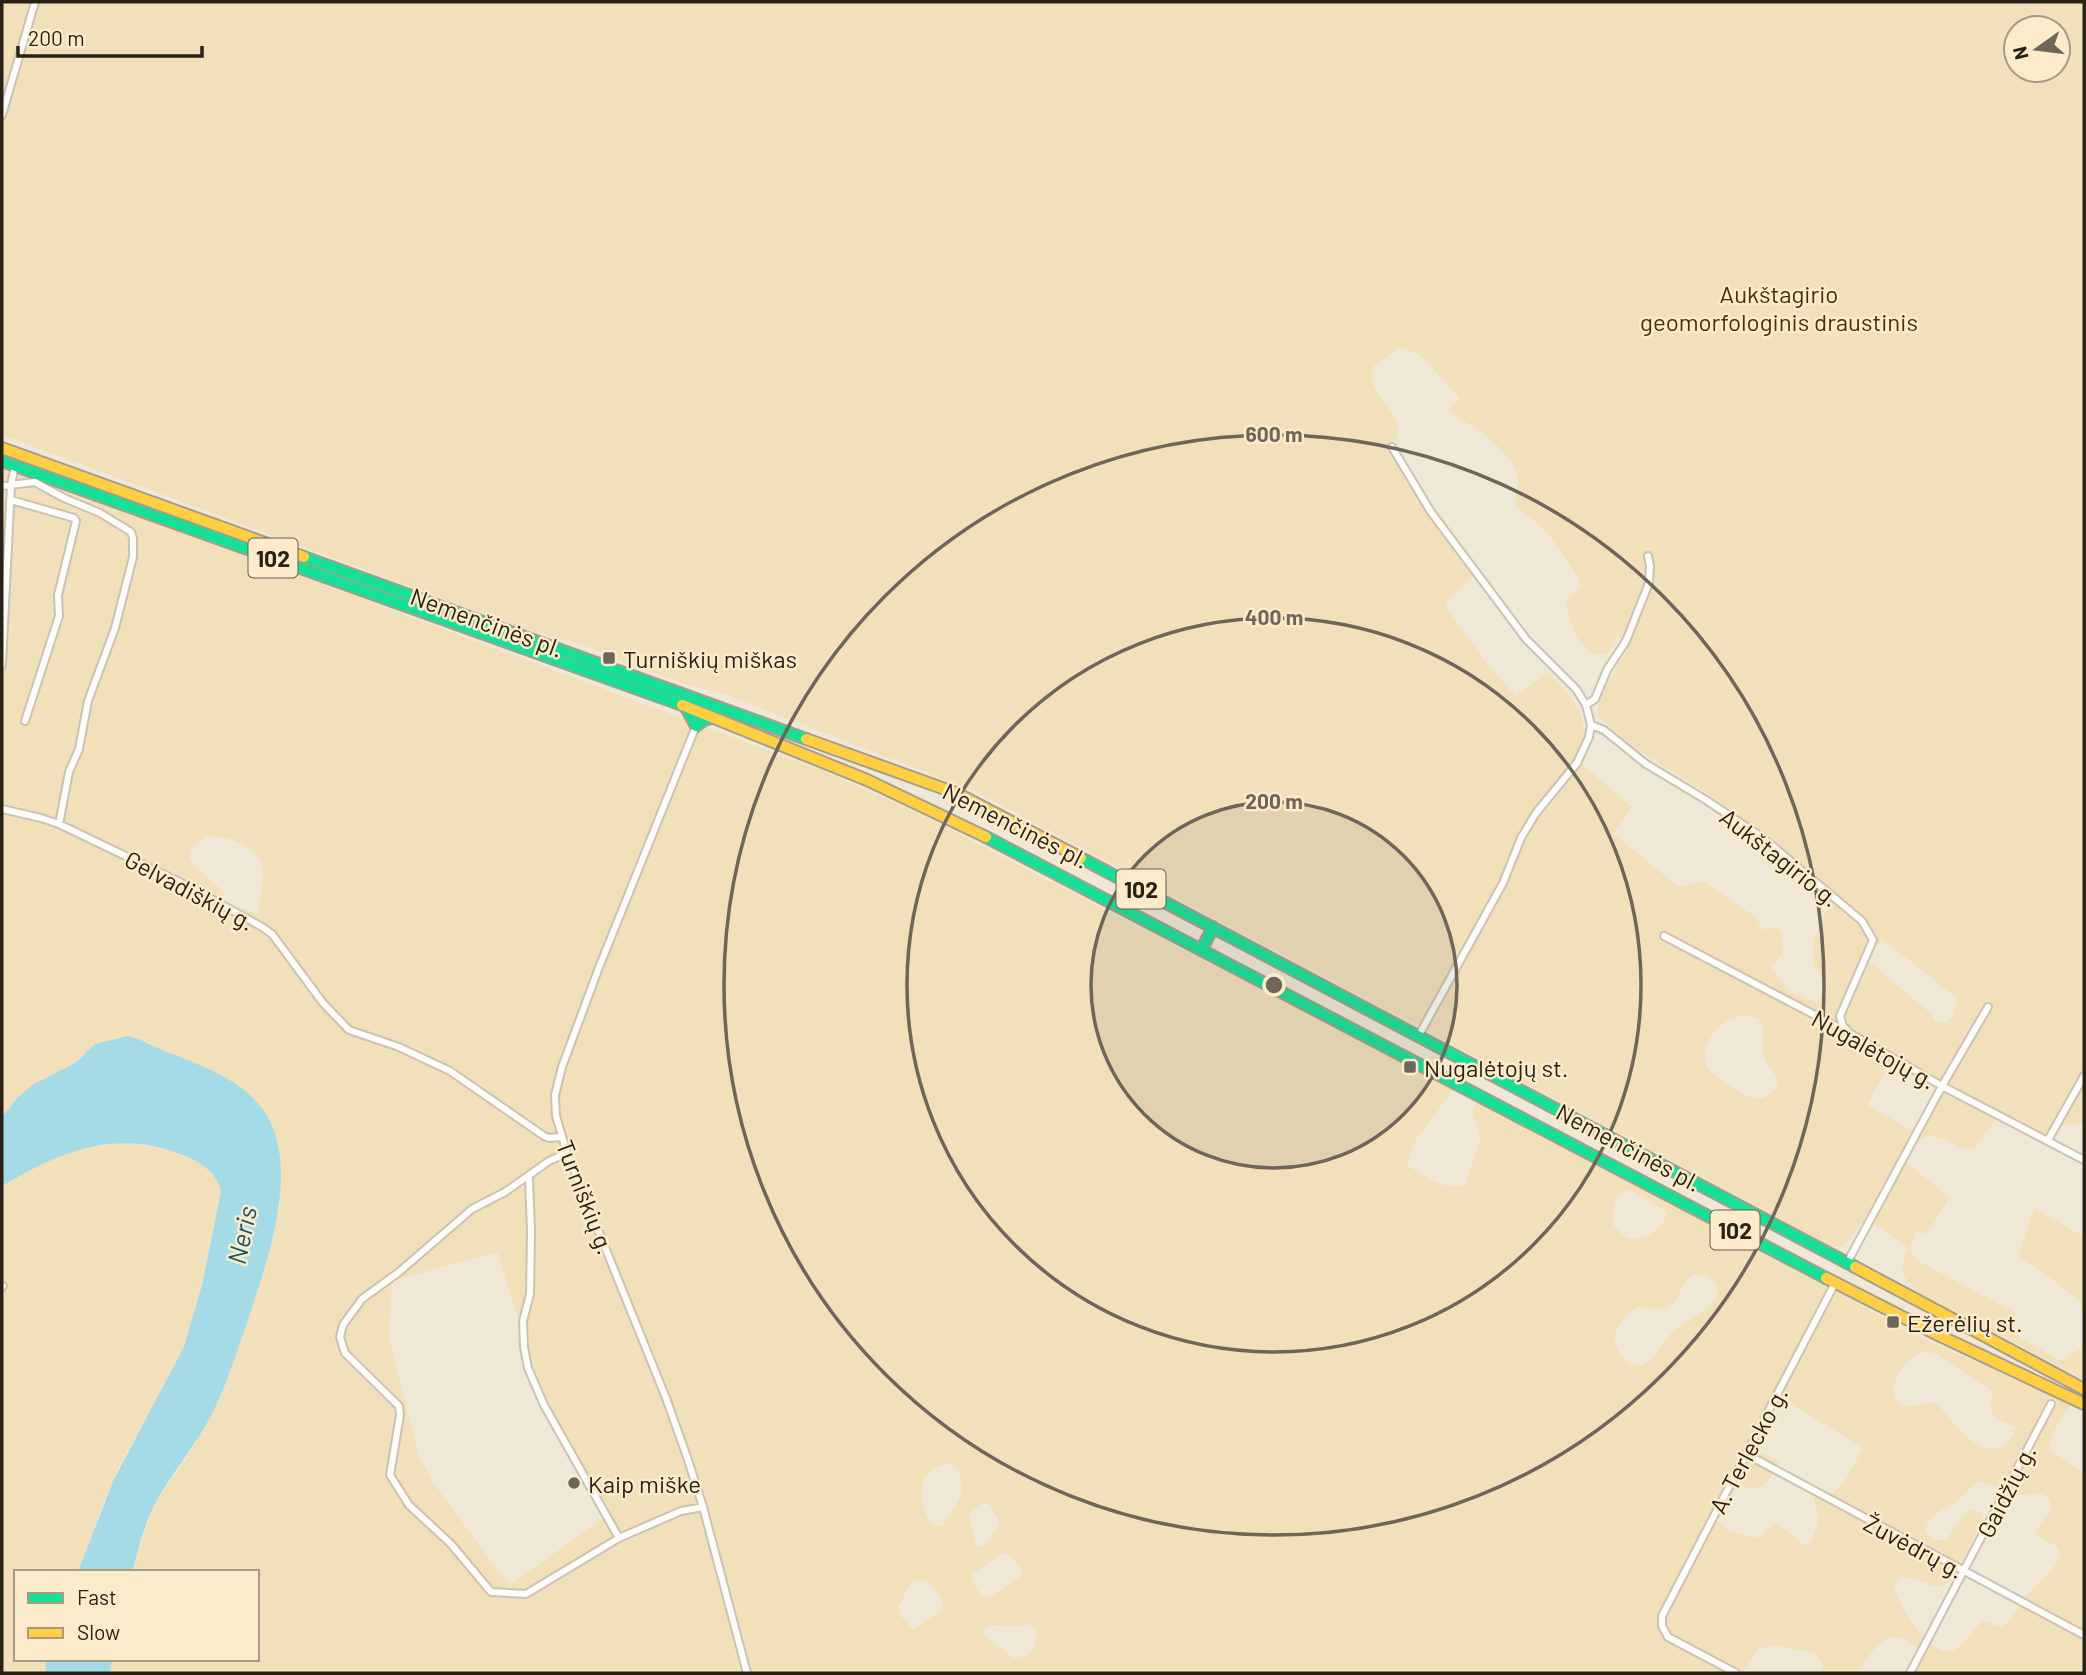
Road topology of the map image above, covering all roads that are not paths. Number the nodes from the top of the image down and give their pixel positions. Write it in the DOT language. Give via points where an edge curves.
graph roads {
  1 [pos="35,2"];
  2 [pos="2,115"];
  3 [pos="1392,447"];
  4 [pos="2,448"];
  5 [pos="2,461"];
  6 [pos="15,466"];
  7 [pos="11,485"];
  8 [pos="2,486"];
  9 [pos="11,500"];
  10 [pos="1648,556"];
  11 [pos="572,659"];
  12 [pos="2,665"];
  13 [pos="1586,705"];
  14 [pos="685,706"];
  15 [pos="713,717"];
  16 [pos="25,721"];
  17 [pos="1591,725"];
  18 [pos="696,726"];
  19 [pos="787,730"];
  20 [pos="782,744"];
  21 [pos="2,809"];
  22 [pos="59,824"];
  23 [pos="1213,927"];
  24 [pos="1664,936"];
  25 [pos="1202,950"];
  26 [pos="1988,1007"];
  27 [pos="1850,1034"];
  28 [pos="1419,1035"];
  29 [pos="2084,1076"];
  30 [pos="1942,1086"];
  31 [pos="561,1137"];
  32 [pos="2048,1140"];
  33 [pos="567,1153"];
  34 [pos="2084,1160"];
  35 [pos="529,1177"];
  36 [pos="1847,1263"];
  37 [pos="1835,1283"];
  38 [pos="2045,1385"];
  39 [pos="2084,1389"];
  40 [pos="2069,1397"];
  41 [pos="2051,1404"];
  42 [pos="2084,1404"];
  43 [pos="1746,1454"];
  44 [pos="703,1507"];
  45 [pos="620,1538"];
  46 [pos="1963,1573"];
  47 [pos="2084,1635"];
  48 [pos="747,1673"];
  49 [pos="1736,1673"];
  50 [pos="1910,1673"];
  1 -- 2 [label="street"];
  3 -- 13 [label="street" via="1431,512 1526,639"];
  4 -- 11 [label="main road, Nemenčinės pl. / 102"];
  5 -- 6 [label="main road, Nemenčinės pl. / 102"];
  6 -- 7 [label="street"];
  6 -- 11 [label="main road, Nemenčinės pl. / 102"];
  7 -- 8 [label="street"];
  7 -- 9 [label="street"];
  7 -- 22 [label="street" via="35,482 100,513 131,532 135,547 115,628 69,772"];
  9 -- 12 [label="street"];
  9 -- 16 [label="street" via="76,521 58,595 59,616"];
  10 -- 13 [label="street" via="1649,583 1626,641 1595,699"];
  11 -- 14 [label="main road, Nemenčinės pl. / 102"];
  11 -- 19 [label="main road, Nemenčinės pl. / 102"];
  13 -- 17 [label="street"];
  14 -- 15 [label="main road, Nemenčinės pl. / 102"];
  14 -- 18 [label="main road"];
  15 -- 18 [label="main road"];
  15 -- 20 [label="main road, Nemenčinės pl. / 102"];
  17 -- 27 [label="street, Aukštagirio g." via="1763,838 1862,921 1873,940 1840,1016"];
  17 -- 28 [label="street" via="1577,763 1521,838 1503,883"];
  18 -- 31 [label="street, Turniškių g." via="562,1067 555,1095"];
  19 -- 20 [label="main road"];
  19 -- 23 [label="main road, Nemenčinės pl. / 102" via="956,793"];
  20 -- 25 [label="main road, Nemenčinės pl. / 102" via="924,806"];
  21 -- 22 [label="street, Gelvadiškių g."];
  22 -- 31 [label="street, Gelvadiškių g." via="190,887 272,934 323,1003 355,1033 450,1071 544,1136"];
  23 -- 25 [label="main road"];
  23 -- 28 [label="main road, Nemenčinės pl. / 102"];
  24 -- 27 [label="street, Nugalėtojų g."];
  25 -- 37 [label="main road, Nemenčinės pl. / 102"];
  26 -- 30 [label="street"];
  27 -- 30 [label="street, Nugalėtojų g."];
  28 -- 36 [label="main road, Nemenčinės pl. / 102"];
  29 -- 32 [label="street"];
  30 -- 32 [label="street, Nugalėtojų g."];
  30 -- 36 [label="street"];
  31 -- 33 [label="street, Turniškių g."];
  32 -- 34 [label="street, Nugalėtojų g."];
  33 -- 35 [label="street"];
  33 -- 44 [label="street, Turniškių g." via="666,1398"];
  35 -- 45 [label="street" via="530,1294 523,1321 528,1368 544,1405"];
  35 -- 45 [label="street" via="472,1209 362,1299 343,1325 340,1342 345,1353 399,1406 390,1475 409,1505 491,1591 526,1594"];
  36 -- 37 [label="main road"];
  36 -- 39 [label="main road, Nemenčinės pl. / 102"];
  37 -- 38 [label="main road, Nemenčinės pl. / 102"];
  37 -- 43 [label="street, A. Terlecko g."];
  38 -- 40 [label="main road, Nemenčinės pl. / 102"];
  38 -- 41 [label="street"];
  40 -- 41 [label="street"];
  40 -- 42 [label="main road, Nemenčinės pl. / 102"];
  41 -- 46 [label="street, Gaidžių g."];
  43 -- 46 [label="street, Žuvėdrų g."];
  43 -- 49 [label="street, A. Terlecko g." via="1662,1616 1668,1637"];
  44 -- 45 [label="street" via="681,1511"];
  44 -- 48 [label="street, Turniškių g."];
  46 -- 47 [label="street, Žuvėdrų g."];
  46 -- 50 [label="street, Gaidžių g."];
}
